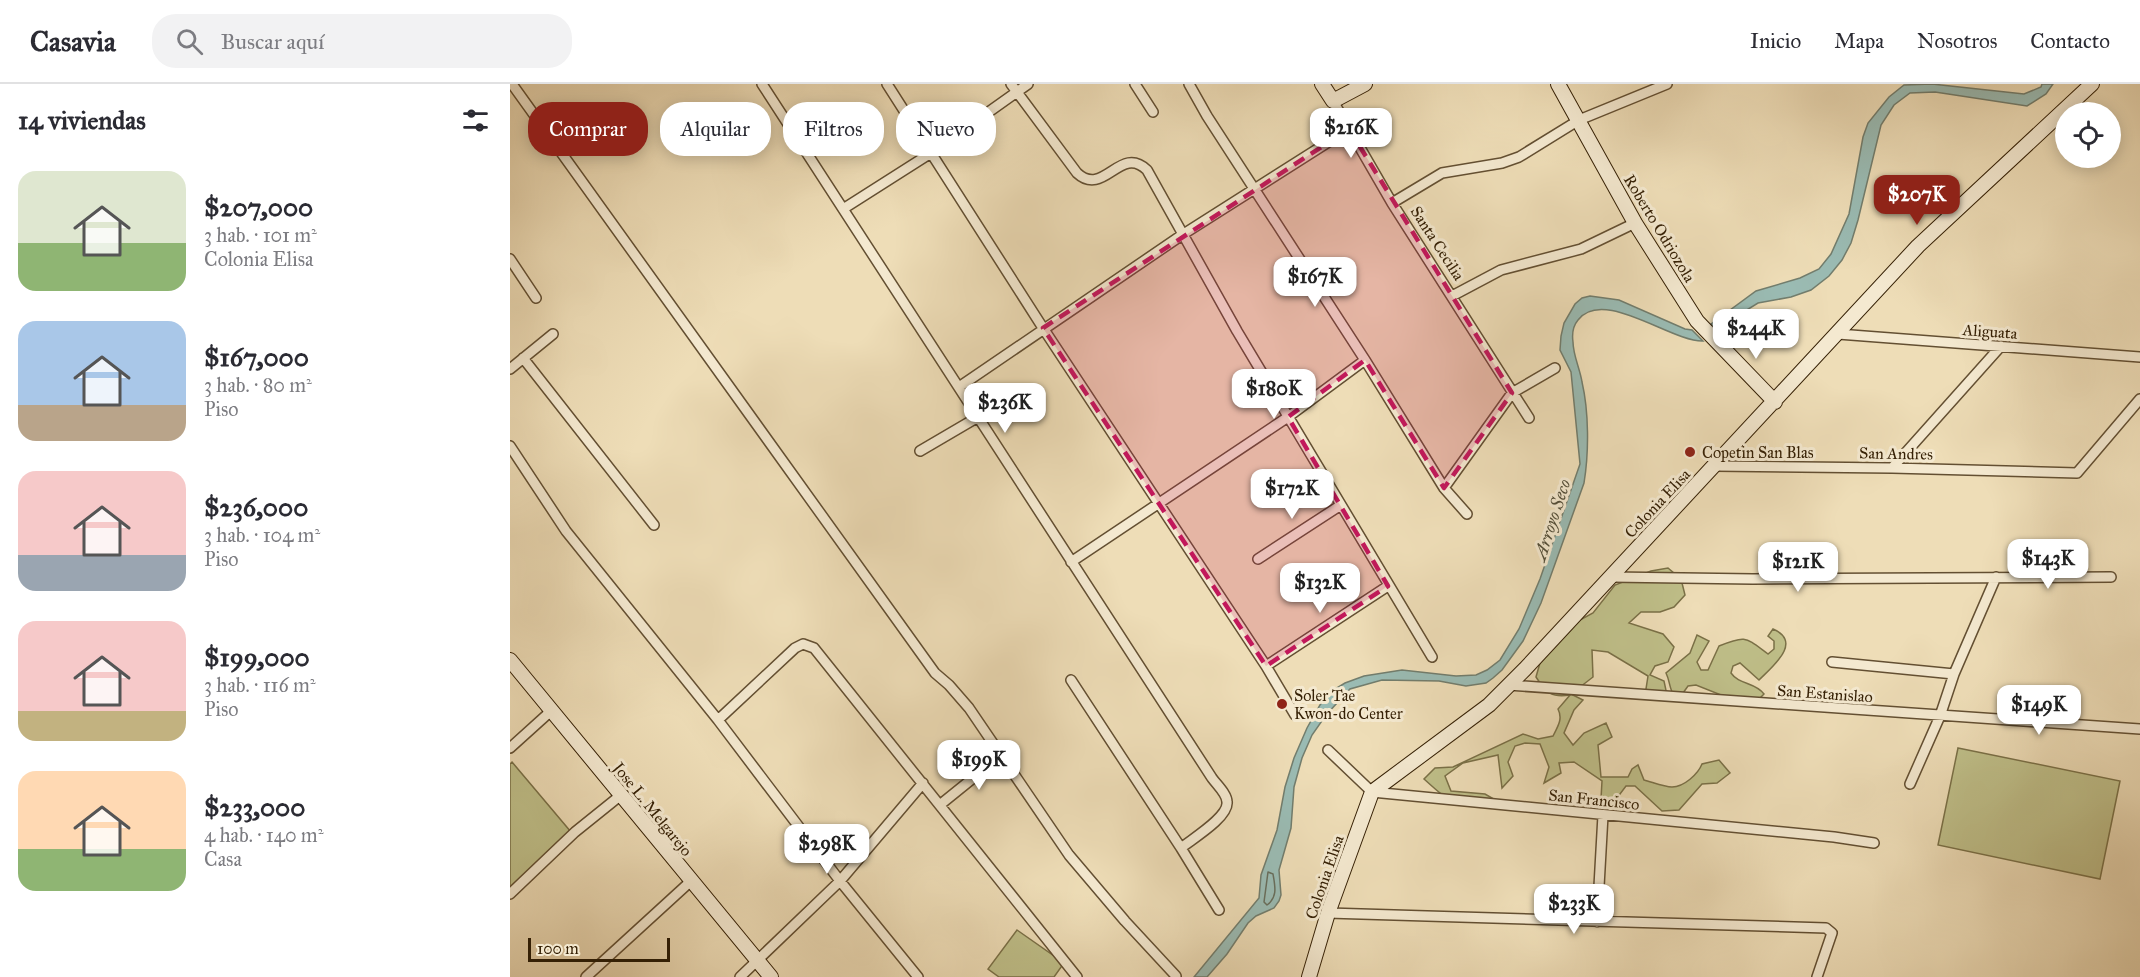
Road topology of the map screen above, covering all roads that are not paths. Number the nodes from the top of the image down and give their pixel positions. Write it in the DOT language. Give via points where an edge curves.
graph roads {
  1 [pos="512,84"];
  2 [pos="762,84"];
  3 [pos="887,84"];
  4 [pos="1011,84"];
  5 [pos="1028,84"];
  6 [pos="1135,84"];
  7 [pos="1189,84"];
  8 [pos="1322,84"];
  9 [pos="1365,84"];
  10 [pos="1558,84"];
  11 [pos="1667,84"];
  12 [pos="2092,84"];
  13 [pos="1017,93"];
  14 [pos="1333,101"];
  15 [pos="898,102"];
  16 [pos="996,108"];
  17 [pos="1153,112"];
  18 [pos="1579,120"];
  19 [pos="1349,129"];
  20 [pos="926,156"];
  21 [pos="933,156"];
  22 [pos="1254,188"];
  23 [pos="1392,202"];
  24 [pos="843,208"];
  25 [pos="1635,223"];
  26 [pos="1182,235"];
  27 [pos="510,259"];
  28 [pos="1452,296"];
  29 [pos="536,298"];
  30 [pos="1043,328"];
  31 [pos="553,334"];
  32 [pos="1838,334"];
  33 [pos="2001,346"];
  34 [pos="2140,357"];
  35 [pos="523,358"];
  36 [pos="1365,360"];
  37 [pos="1555,368"];
  38 [pos="510,369"];
  39 [pos="959,387"];
  40 [pos="1512,393"];
  41 [pos="2140,399"];
  42 [pos="1774,402"];
  43 [pos="978,417"];
  44 [pos="1288,417"];
  45 [pos="1529,418"];
  46 [pos="510,446"];
  47 [pos="920,451"];
  48 [pos="1715,466"];
  49 [pos="1892,468"];
  50 [pos="1444,488"];
  51 [pos="1158,504"];
  52 [pos="1341,505"];
  53 [pos="1467,514"];
  54 [pos="654,525"];
  55 [pos="1258,559"];
  56 [pos="1071,562"];
  57 [pos="1611,577"];
  58 [pos="1996,577"];
  59 [pos="2111,577"];
  60 [pos="1388,586"];
  61 [pos="1432,657"];
  62 [pos="510,660"];
  63 [pos="1832,663"];
  64 [pos="1266,666"];
  65 [pos="1954,674"];
  66 [pos="1071,680"];
  67 [pos="1508,685"];
  68 [pos="551,711"];
  69 [pos="1295,716"];
  70 [pos="1940,716"];
  71 [pos="718,720"];
  72 [pos="2140,729"];
  73 [pos="510,748"];
  74 [pos="1328,750"];
  75 [pos="1003,757"];
  76 [pos="923,783"];
  77 [pos="1910,784"];
  78 [pos="1372,792"];
  79 [pos="621,795"];
  80 [pos="940,804"];
  81 [pos="1603,815"];
  82 [pos="1874,843"];
  83 [pos="1181,848"];
  84 [pos="691,881"];
  85 [pos="840,881"];
  86 [pos="510,894"];
  87 [pos="1219,910"];
  88 [pos="1328,913"];
  89 [pos="1597,922"];
  90 [pos="758,960"];
  91 [pos="1176,976"];
  92 [pos="586,977"];
  93 [pos="740,977"];
  94 [pos="771,977"];
  95 [pos="918,977"];
  96 [pos="1077,977"];
  97 [pos="1309,977"];
  98 [pos="1816,977"];
  1 -- 75 [label="street" via="935,673 969,708"];
  2 -- 24 [label="street"];
  3 -- 15 [label="street"];
  4 -- 13 [label="street"];
  5 -- 13 [label="street"];
  6 -- 17 [label="street"];
  7 -- 22 [label="street"];
  8 -- 14 [label="street, Santa Cecilia"];
  9 -- 14 [label="street"];
  10 -- 18 [label="street, Roberto Odriozola"];
  11 -- 18 [label="street"];
  12 -- 32 [label="street, Colonia Elisa" via="1918,246"];
  13 -- 16 [label="street"];
  13 -- 26 [label="street" via="1086,180 1093,181 1129,162 1142,165"];
  14 -- 19 [label="street, Santa Cecilia"];
  18 -- 23 [label="street" via="1519,157 1442,173"];
  18 -- 25 [label="street, Roberto Odriozola"];
  19 -- 22 [label="street"];
  19 -- 23 [label="street, Santa Cecilia"];
  20 -- 24 [label="street"];
  21 -- 30 [label="street"];
  22 -- 26 [label="street"];
  22 -- 36 [label="street"];
  23 -- 28 [label="street, Santa Cecilia"];
  24 -- 39 [label="street"];
  25 -- 28 [label="street" via="1581,249 1501,270"];
  25 -- 42 [label="street, Roberto Odriozola" via="1697,321"];
  26 -- 30 [label="street"];
  26 -- 44 [label="street"];
  27 -- 29 [label="street"];
  28 -- 40 [label="street, Santa Cecilia"];
  30 -- 39 [label="street"];
  30 -- 51 [label="street"];
  31 -- 35 [label="street"];
  32 -- 33 [label="street, Aliguata"];
  32 -- 42 [label="street, Colonia Elisa"];
  33 -- 34 [label="street, Aliguata"];
  33 -- 49 [label="street"];
  35 -- 38 [label="street"];
  35 -- 54 [label="street"];
  36 -- 44 [label="street"];
  36 -- 50 [label="street"];
  37 -- 40 [label="street"];
  39 -- 43 [label="street"];
  40 -- 45 [label="street, Santa Cecilia"];
  40 -- 50 [label="street"];
  41 -- 49 [label="street, San Andres" via="2077,473"];
  42 -- 48 [label="street, Colonia Elisa"];
  43 -- 47 [label="street"];
  43 -- 56 [label="street"];
  44 -- 51 [label="street"];
  44 -- 52 [label="street"];
  46 -- 71 [label="street" via="566,531"];
  48 -- 49 [label="street, San Andres"];
  48 -- 57 [label="street, Colonia Elisa"];
  50 -- 53 [label="street"];
  51 -- 56 [label="street"];
  51 -- 64 [label="street"];
  52 -- 55 [label="street"];
  52 -- 60 [label="street"];
  56 -- 83 [label="street" via="1227,798 1222,816"];
  57 -- 58 [label="street"];
  57 -- 67 [label="street, Colonia Elisa"];
  58 -- 59 [label="street"];
  58 -- 65 [label="street"];
  60 -- 61 [label="street"];
  60 -- 64 [label="street"];
  62 -- 68 [label="street, Jose L. Melgarejo"];
  63 -- 65 [label="street"];
  64 -- 69 [label="street"];
  65 -- 70 [label="street"];
  66 -- 83 [label="street"];
  67 -- 70 [label="street, San Estanislao"];
  67 -- 78 [label="street, Colonia Elisa" via="1489,705"];
  68 -- 73 [label="street"];
  68 -- 79 [label="street, Jose L. Melgarejo"];
  70 -- 72 [label="street, San Estanislao"];
  70 -- 77 [label="street"];
  71 -- 76 [label="street" via="795,648 809,645"];
  71 -- 85 [label="street"];
  74 -- 78 [label="street"];
  75 -- 80 [label="street"];
  75 -- 91 [label="street" via="1069,855"];
  76 -- 80 [label="street"];
  76 -- 85 [label="street"];
  78 -- 81 [label="street, San Francisco"];
  78 -- 88 [label="street, Colonia Elisa"];
  79 -- 84 [label="street, Jose L. Melgarejo"];
  79 -- 86 [label="street" via="575,832"];
  80 -- 96 [label="street"];
  81 -- 82 [label="street, San Francisco"];
  81 -- 89 [label="street"];
  83 -- 87 [label="street"];
  84 -- 90 [label="street, Jose L. Melgarejo"];
  84 -- 92 [label="street"];
  85 -- 90 [label="street"];
  85 -- 95 [label="street"];
  88 -- 89 [label="street"];
  88 -- 97 [label="street, Colonia Elisa"];
  89 -- 98 [label="street" via="1826,928 1832,933"];
  90 -- 93 [label="street"];
  90 -- 94 [label="street, Jose L. Melgarejo"];
}
